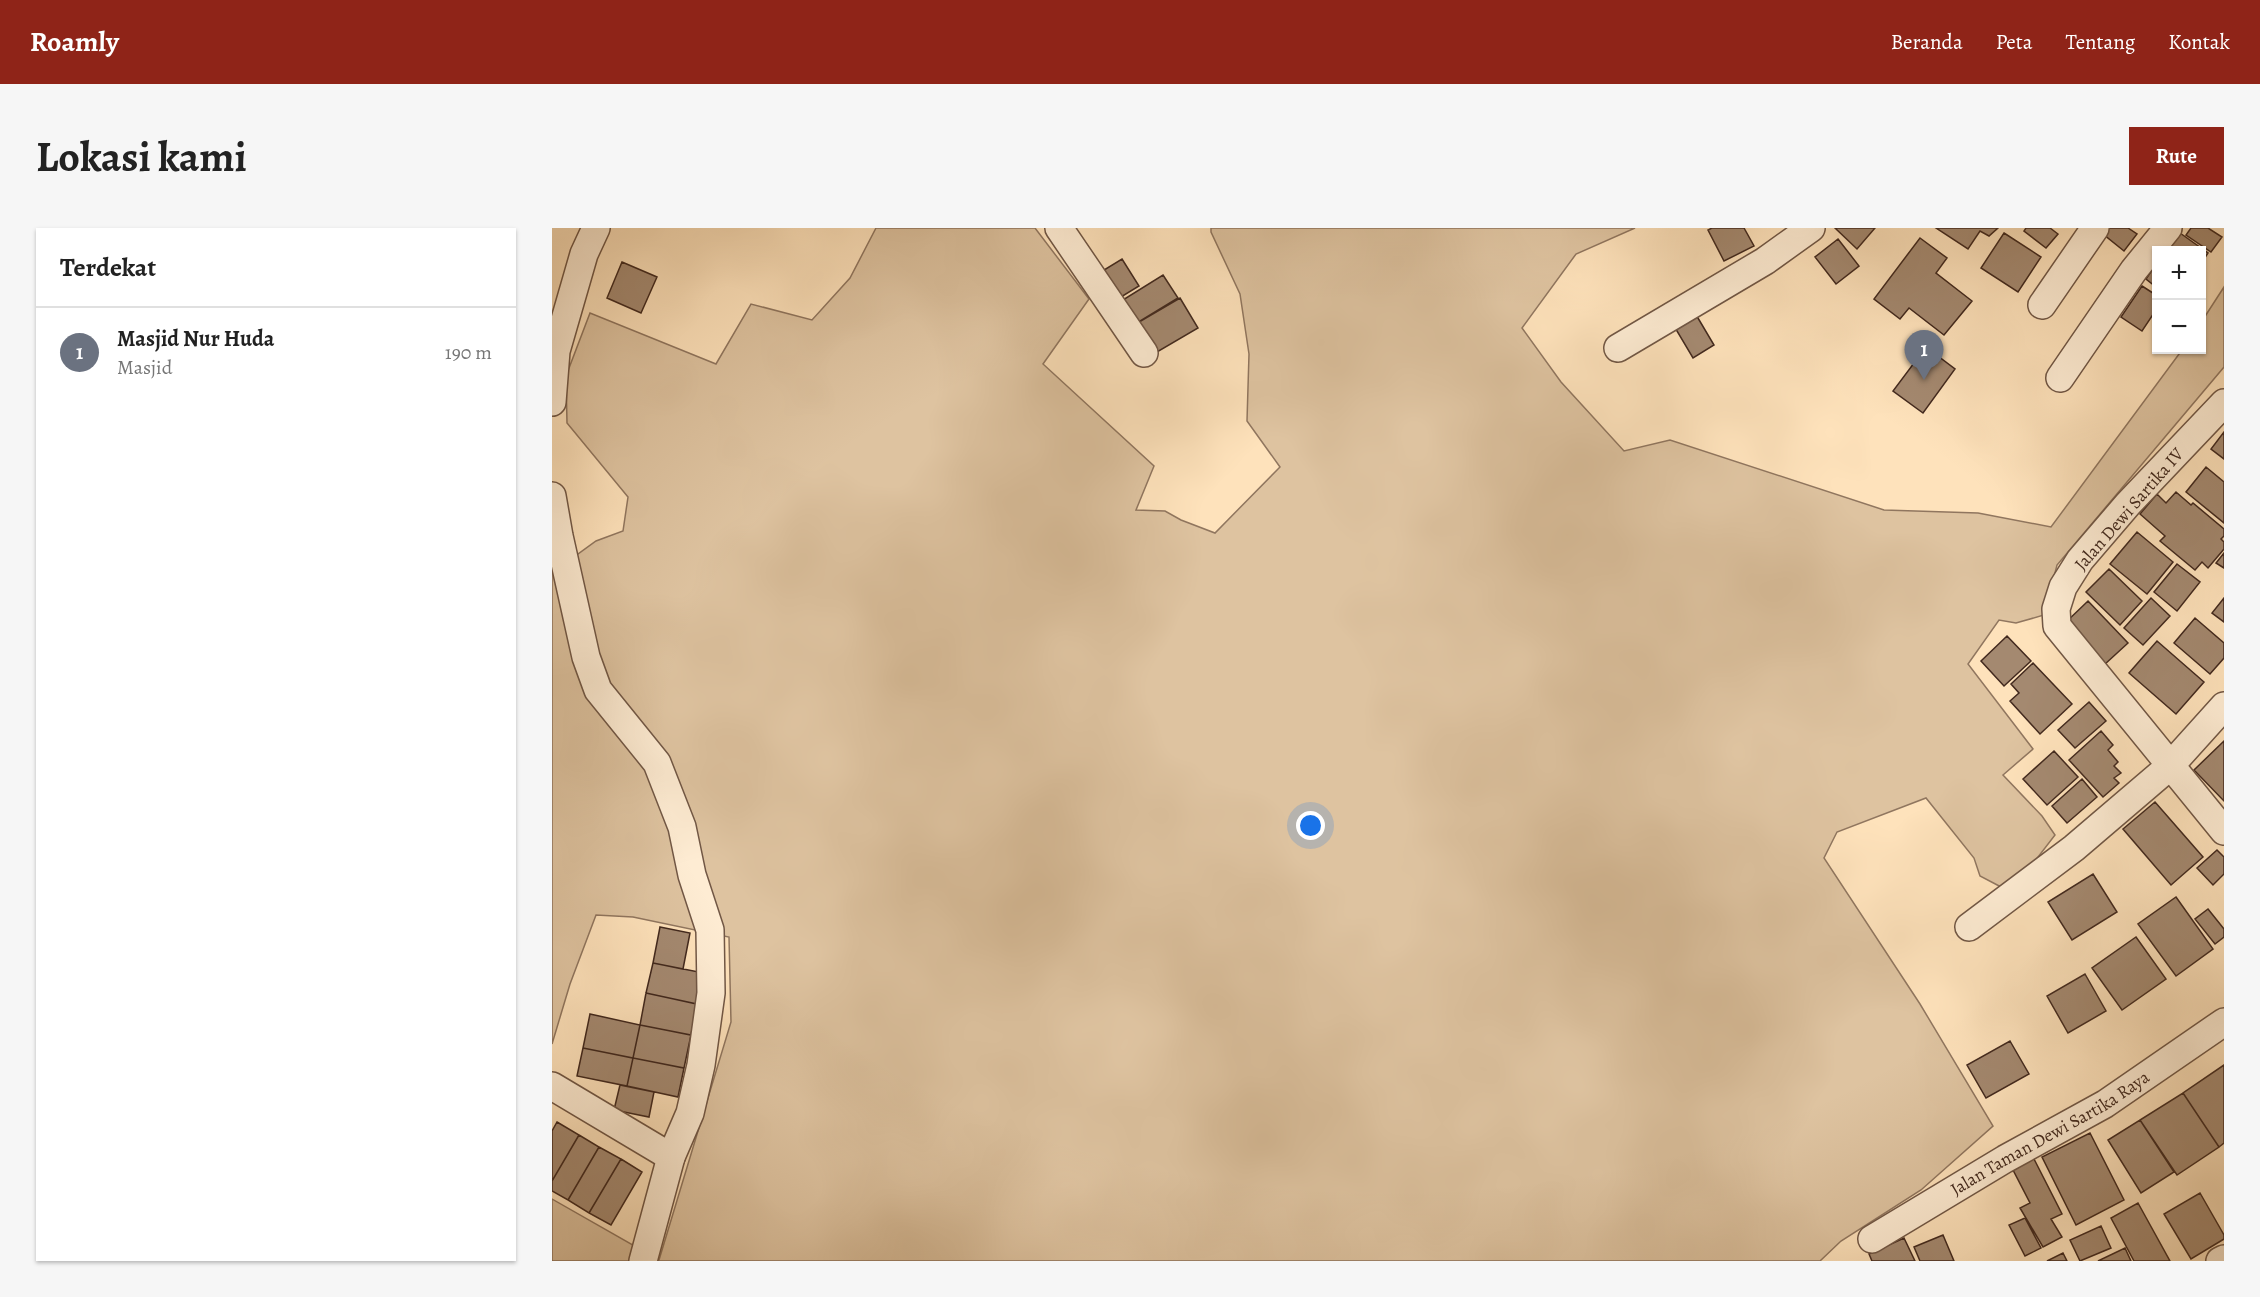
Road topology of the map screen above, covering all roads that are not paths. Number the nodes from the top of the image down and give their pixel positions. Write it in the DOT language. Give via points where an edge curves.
graph roads {
  1 [pos="596,228"];
  2 [pos="1059,228"];
  3 [pos="1811,228"];
  4 [pos="2095,228"];
  5 [pos="2168,228"];
  6 [pos="2042,305"];
  7 [pos="1618,348"];
  8 [pos="554,351"];
  9 [pos="1144,353"];
  10 [pos="2060,378"];
  11 [pos="552,402"];
  12 [pos="2224,403"];
  13 [pos="552,496"];
  14 [pos="2224,706"];
  15 [pos="2170,766"];
  16 [pos="2224,831"];
  17 [pos="1969,927"];
  18 [pos="2224,1022"];
  19 [pos="552,1086"];
  20 [pos="671,1157"];
  21 [pos="1872,1239"];
  22 [pos="644,1261"];
  1 -- 8 [label="street"];
  2 -- 9 [label="street"];
  3 -- 7 [label="street" via="1764,261"];
  4 -- 6 [label="street"];
  5 -- 10 [label="street" via="2134,270"];
  8 -- 11 [label="street"];
  12 -- 15 [label="street, Jalan Dewi Sartika IV" via="2080,560 2063,587 2056,609 2057,626"];
  13 -- 20 [label="street" via="586,657 598,690 657,763 682,827 710,930 711,993 701,1065 690,1113"];
  14 -- 15 [label="street"];
  15 -- 16 [label="street, Jalan Dewi Sartika IV"];
  15 -- 17 [label="street" via="2074,848"];
  18 -- 21 [label="street, Jalan Taman Dewi Sartika Raya" via="2105,1104"];
  19 -- 20 [label="street"];
  20 -- 22 [label="street"];
}
